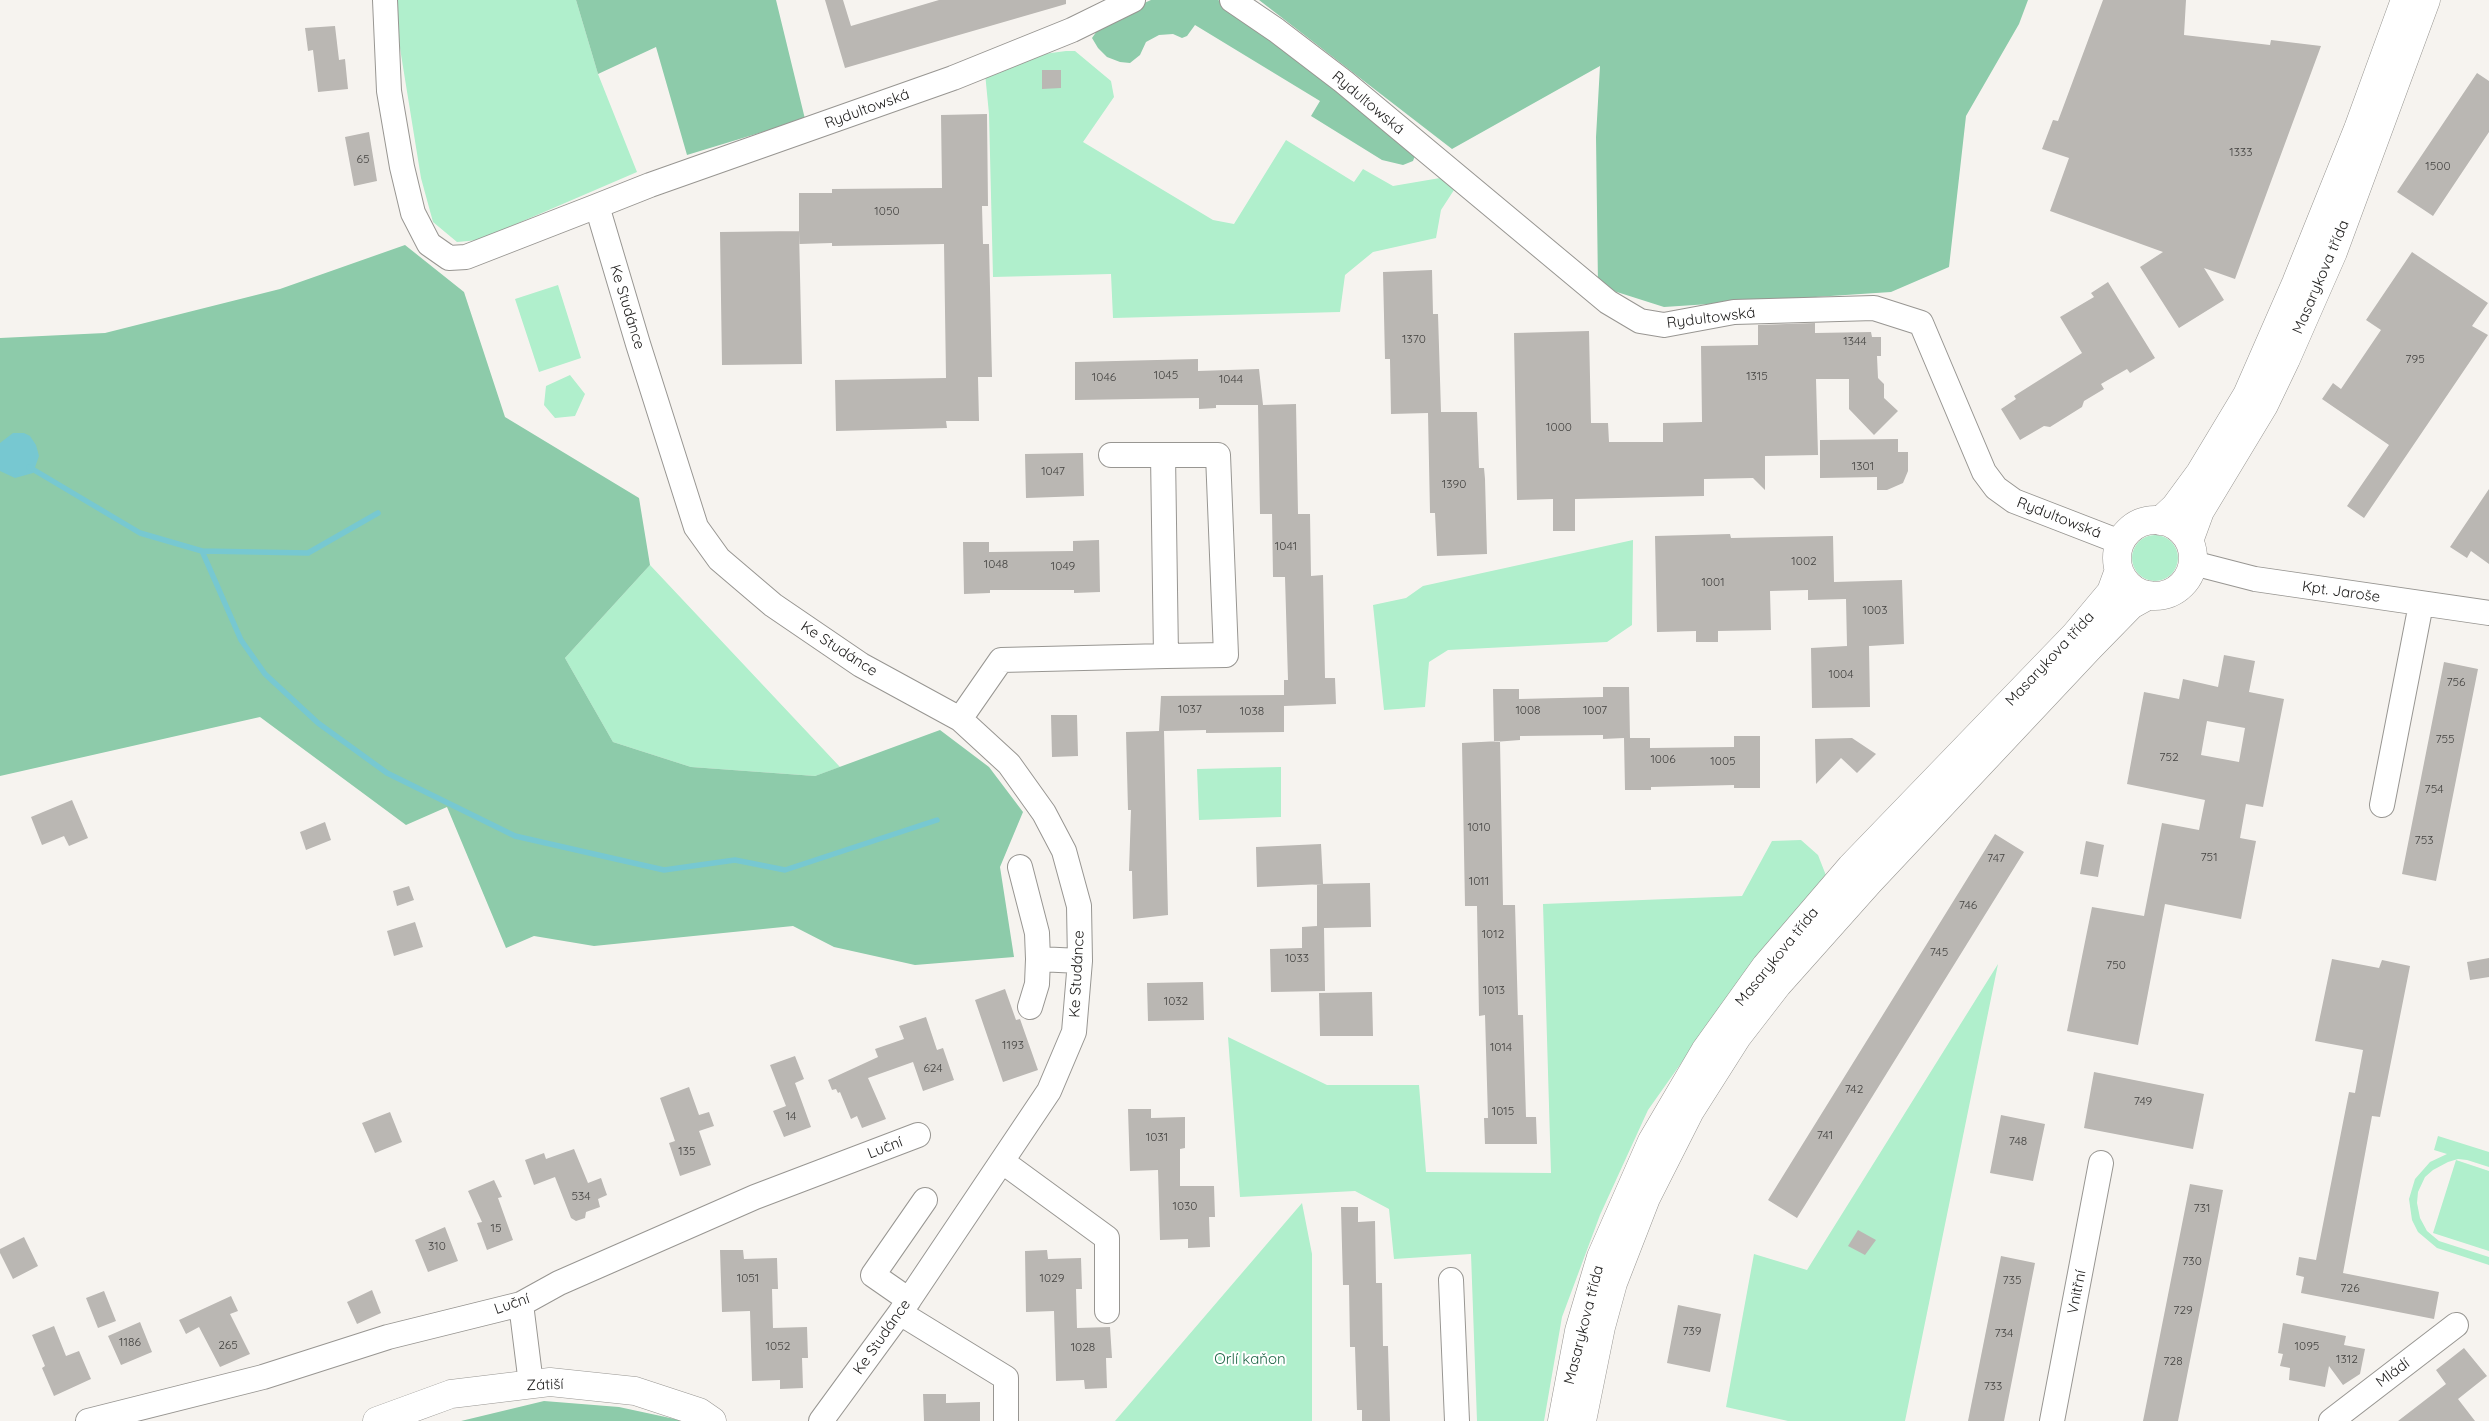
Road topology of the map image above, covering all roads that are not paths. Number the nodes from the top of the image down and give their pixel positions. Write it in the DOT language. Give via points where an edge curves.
graph roads {
  1 [pos="385,0"];
  2 [pos="1133,0"];
  3 [pos="1232,0"];
  4 [pos="2405,0"];
  5 [pos="2426,0"];
  6 [pos="597,206"];
  7 [pos="1111,455"];
  8 [pos="1163,455"];
  9 [pos="2160,521"];
  10 [pos="2120,542"];
  11 [pos="2191,552"];
  12 [pos="2119,570"];
  13 [pos="2149,595"];
  14 [pos="2421,604"];
  15 [pos="2489,613"];
  16 [pos="1166,656"];
  17 [pos="960,719"];
  18 [pos="2382,805"];
  19 [pos="1020,867"];
  20 [pos="1038,959"];
  21 [pos="1080,961"];
  22 [pos="1030,1007"];
  23 [pos="918,1136"];
  24 [pos="1003,1162"];
  25 [pos="2101,1163"];
  26 [pos="925,1200"];
  27 [pos="1451,1280"];
  28 [pos="521,1304"];
  29 [pos="904,1306"];
  30 [pos="1107,1311"];
  31 [pos="2456,1325"];
  32 [pos="531,1384"];
  33 [pos="88,1421"];
  34 [pos="377,1421"];
  35 [pos="712,1421"];
  36 [pos="822,1421"];
  37 [pos="1006,1421"];
  38 [pos="1456,1421"];
  39 [pos="1562,1421"];
  40 [pos="1582,1421"];
  41 [pos="2052,1421"];
  42 [pos="2331,1421"];
  1 -- 6 [label="street" via="390,91 402,167 413,214 429,244 449,258 466,257"];
  2 -- 6 [label="street, Rydultowská" via="1072,30 953,78"];
  3 -- 10 [label="street, Rydultowská" via="1344,82 1608,302 1640,320 1664,325 1734,312 1874,308 1921,324 1984,472 1996,488 2014,501"];
  4 -- 9 [label="street, Masarykova třída" via="2358,129 2247,396 2200,473 2175,507"];
  5 -- 11 [label="street, Masarykova třída" via="2333,252 2264,405 2200,511"];
  6 -- 17 [label="street, Ke Studánce" via="696,528 719,558 773,605 861,665"];
  7 -- 8 [label="street"];
  8 -- 16 [label="street"];
  8 -- 16 [label="street" via="1218,455 1226,655"];
  9 -- 10 [label="street" via="2138,525"];
  9 -- 11 [label="street" via="2176,528"];
  10 -- 12 [label="street"];
  11 -- 13 [label="street" via="2188,578 2167,594"];
  11 -- 14 [label="street, Kpt. Jaroše" via="2255,578"];
  12 -- 13 [label="street" via="2129,585"];
  12 -- 39 [label="street, Masarykova třída" via="2112,592 2075,634 1851,867 1766,966 1705,1051 1652,1141 1601,1257 1579,1331"];
  13 -- 40 [label="street, Masarykova třída" via="2131,605 1862,889 1778,984 1737,1037 1677,1134 1643,1207 1608,1300"];
  14 -- 15 [label="street, Kpt. Jaroše"];
  14 -- 18 [label="street"];
  16 -- 17 [label="street" via="1001,660"];
  17 -- 21 [label="street, Ke Studánce" via="1009,764 1044,813 1064,851 1079,906"];
  19 -- 20 [label="street" via="1038,933"];
  20 -- 21 [label="street"];
  20 -- 22 [label="street" via="1037,984"];
  21 -- 24 [label="street, Ke Studánce" via="1074,1032 1049,1091"];
  23 -- 28 [label="street, Luční" via="755,1197 559,1283"];
  24 -- 29 [label="street, Ke Studánce"];
  24 -- 30 [label="street" via="1107,1238"];
  25 -- 41 [label="street, Vnitřní"];
  26 -- 29 [label="street" via="873,1275"];
  27 -- 38 [label="street"];
  28 -- 32 [label="street"];
  28 -- 33 [label="street, Luční" via="388,1338 263,1378"];
  29 -- 36 [label="street, Ke Studánce"];
  29 -- 37 [label="street" via="1006,1378"];
  31 -- 42 [label="street, Mládí"];
  32 -- 34 [label="street, Zátiší" via="451,1394"];
  32 -- 35 [label="street, Zátiší" via="550,1382 635,1390 699,1412"];
}
